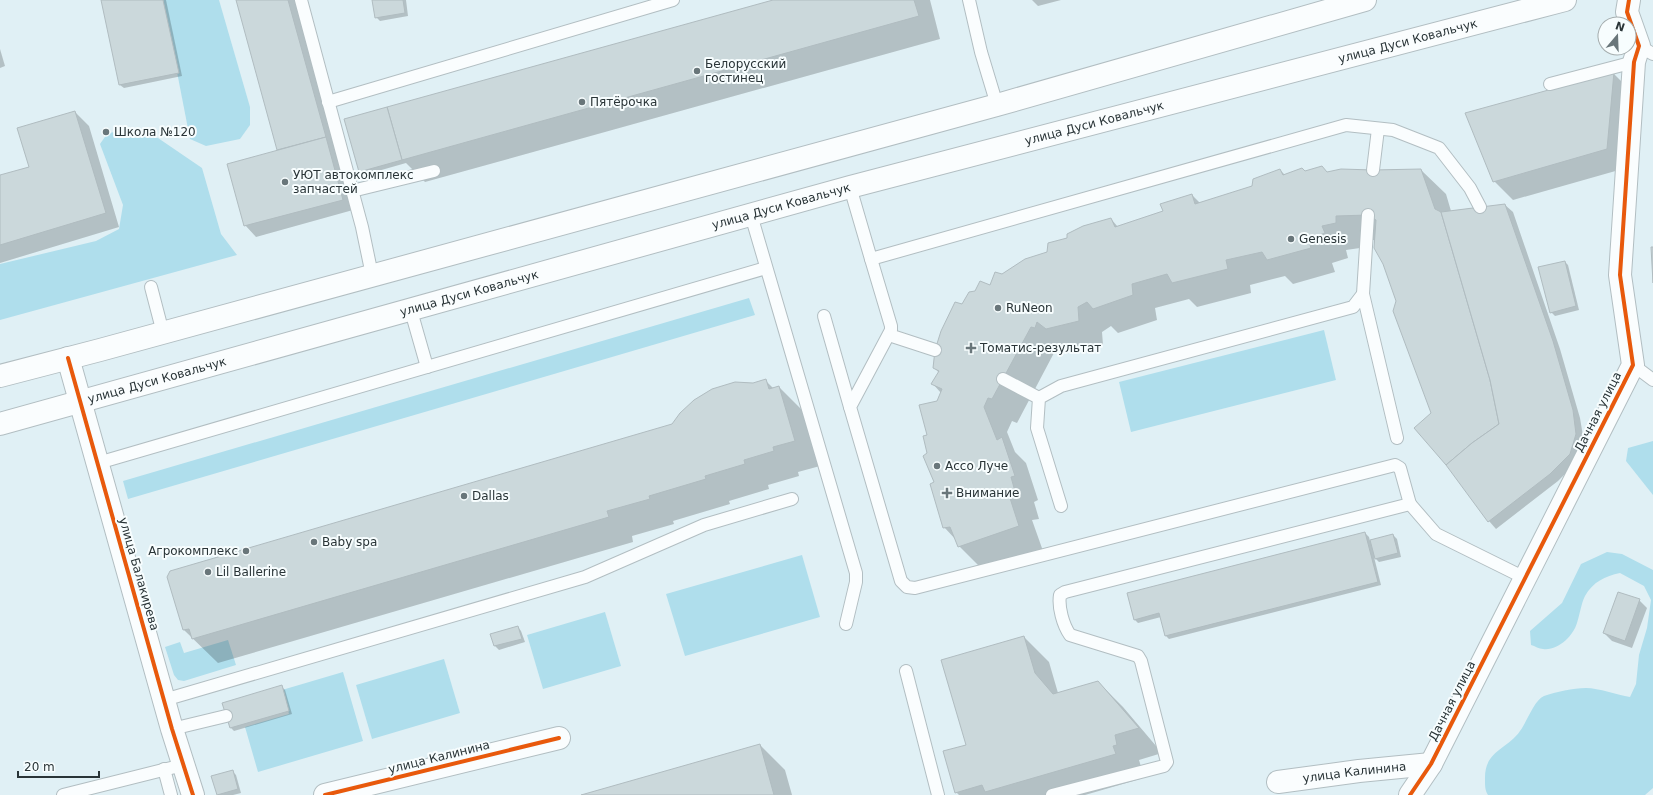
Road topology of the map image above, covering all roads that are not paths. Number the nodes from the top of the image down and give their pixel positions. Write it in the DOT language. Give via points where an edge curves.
graph roads {
  1 [pos="301,0"];
  2 [pos="673,0"];
  3 [pos="968,0"];
  4 [pos="1366,0"];
  5 [pos="1565,0"];
  6 [pos="1629,0"];
  7 [pos="1642,54"];
  8 [pos="1550,84"];
  9 [pos="328,102"];
  10 [pos="997,105"];
  11 [pos="1378,128"];
  12 [pos="1373,170"];
  13 [pos="434,171"];
  14 [pos="850,187"];
  15 [pos="352,191"];
  16 [pos="1480,207"];
  17 [pos="1368,215"];
  18 [pos="751,216"];
  19 [pos="871,259"];
  20 [pos="766,268"];
  21 [pos="372,275"];
  22 [pos="150,287"];
  23 [pos="1363,294"];
  24 [pos="411,311"];
  25 [pos="824,316"];
  26 [pos="163,333"];
  27 [pos="890,335"];
  28 [pos="935,350"];
  29 [pos="68,358"];
  30 [pos="1633,365"];
  31 [pos="427,367"];
  32 [pos="0,376"];
  33 [pos="1003,379"];
  34 [pos="1653,380"];
  35 [pos="1039,398"];
  36 [pos="80,402"];
  37 [pos="850,407"];
  38 [pos="0,424"];
  39 [pos="1397,438"];
  40 [pos="98,463"];
  41 [pos="792,499"];
  42 [pos="1410,504"];
  43 [pos="1061,506"];
  44 [pos="1525,578"];
  45 [pos="846,624"];
  46 [pos="906,671"];
  47 [pos="164,700"];
  48 [pos="226,716"];
  49 [pos="172,729"];
  50 [pos="559,738"];
  51 [pos="1431,764"];
  52 [pos="174,767"];
  53 [pos="1278,782"];
  54 [pos="63,795"];
  55 [pos="171,795"];
  56 [pos="193,795"];
  57 [pos="325,795"];
  58 [pos="938,795"];
  59 [pos="1052,795"];
  60 [pos="1410,795"];
  1 -- 9 [label="lane"];
  2 -- 9 [label="lane"];
  3 -- 10 [label="lane"];
  4 -- 10 [label="main road"];
  5 -- 14 [label="main road, улица Дуси Ковальчук"];
  6 -- 7 [label="main road, Дачная улица" via="1627,12"];
  7 -- 8 [label="lane"];
  7 -- 30 [label="main road, Дачная улица" via="1620,275"];
  9 -- 15 [label="lane"];
  10 -- 21 [label="main road"];
  11 -- 12 [label="lane"];
  11 -- 16 [label="lane" via="1393,130 1439,148 1470,188"];
  11 -- 19 [label="lane" via="1346,125"];
  13 -- 15 [label="lane"];
  14 -- 18 [label="main road, улица Дуси Ковальчук"];
  14 -- 19 [label="lane"];
  15 -- 21 [label="lane"];
  17 -- 23 [label="lane"];
  18 -- 20 [label="lane"];
  18 -- 24 [label="main road, улица Дуси Ковальчук"];
  19 -- 27 [label="lane" via="891,326"];
  20 -- 31 [label="lane"];
  20 -- 45 [label="lane" via="856,573"];
  21 -- 26 [label="main road"];
  22 -- 26 [label="lane"];
  23 -- 35 [label="lane" via="1353,307 1061,386"];
  23 -- 39 [label="lane"];
  24 -- 31 [label="lane"];
  24 -- 36 [label="main road, улица Дуси Ковальчук"];
  25 -- 37 [label="lane"];
  26 -- 29 [label="main road"];
  27 -- 28 [label="lane"];
  27 -- 37 [label="lane"];
  29 -- 32 [label="main road"];
  29 -- 36 [label="main road, улица Балакирева"];
  30 -- 34 [label="lane"];
  30 -- 44 [label="main road, Дачная улица"];
  31 -- 40 [label="lane"];
  33 -- 35 [label="lane"];
  35 -- 43 [label="lane" via="1037,428"];
  36 -- 38 [label="main road, улица Дуси Ковальчук"];
  36 -- 40 [label="main road, улица Балакирева"];
  37 -- 42 [label="lane" via="901,581 907,587 915,588 1395,465 1400,468"];
  40 -- 47 [label="main road, улица Балакирева"];
  41 -- 47 [label="lane" via="704,525 585,577"];
  42 -- 44 [label="lane" via="1436,534"];
  42 -- 59 [label="lane" via="1060,595 1059,601 1070,635 1138,656 1167,762 1164,766"];
  44 -- 51 [label="main road, Дачная улица"];
  46 -- 58 [label="lane"];
  47 -- 49 [label="main road, улица Балакирева"];
  48 -- 49 [label="lane"];
  49 -- 52 [label="main road, улица Балакирева"];
  50 -- 57 [label="main road, улица Калинина"];
  51 -- 53 [label="main road, улица Калинина"];
  51 -- 60 [label="main road, Дачная улица"];
  52 -- 54 [label="lane"];
  52 -- 55 [label="lane"];
  52 -- 56 [label="main road, улица Балакирева"];
}
